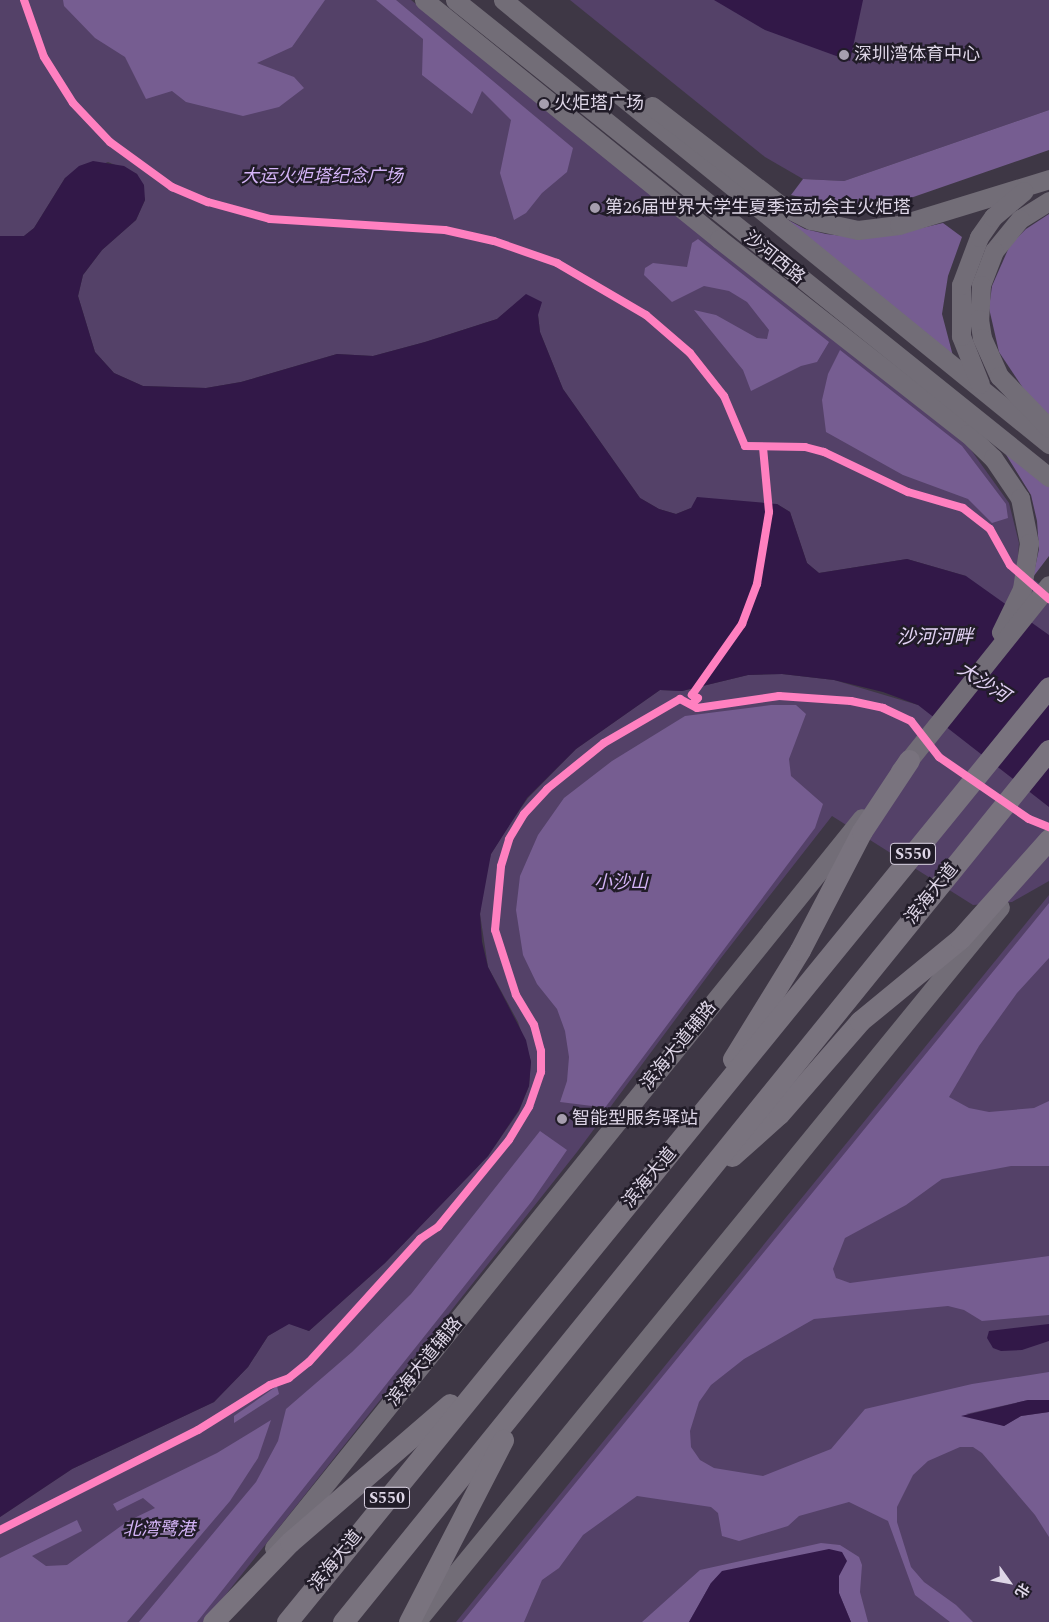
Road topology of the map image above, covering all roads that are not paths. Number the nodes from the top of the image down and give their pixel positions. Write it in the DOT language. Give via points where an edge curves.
graph roads {
  1 [pos="424,0"];
  2 [pos="454,0"];
  3 [pos="503,0"];
  4 [pos="551,38"];
  5 [pos="563,114"];
  6 [pos="1046,180"];
  7 [pos="688,189"];
  8 [pos="1049,201"];
  9 [pos="1049,428"];
  10 [pos="1049,444"];
  11 [pos="1049,469"];
  12 [pos="1049,476"];
  13 [pos="1049,585"];
  14 [pos="968,686"];
  15 [pos="1049,687"];
  16 [pos="1049,750"];
  17 [pos="909,760"];
  18 [pos="1049,839"];
  19 [pos="1049,845"];
  20 [pos="771,1015"];
  21 [pos="817,1054"];
  22 [pos="487,1374"];
  23 [pos="528,1394"];
  24 [pos="213,1622"];
  25 [pos="287,1622"];
  26 [pos="343,1622"];
  27 [pos="409,1622"];
  28 [pos="416,1622"];
  1 -- 5 [label="main road"];
  2 -- 7 [label="main road, 沙河西路"];
  3 -- 4 [label="main road, 沙河西路"];
  4 -- 6 [label="main road" via="648,103 779,204 811,220 858,230 899,225"];
  4 -- 10 [label="main road, 沙河西路" via="824,264"];
  5 -- 7 [label="main road"];
  5 -- 14 [label="main road" via="980,445 1014,485 1024,511 1028,558 1022,589 993,648"];
  6 -- 11 [label="main road" via="1023,192 993,218 968,260 958,311 965,353 987,396"];
  7 -- 12 [label="main road, 沙河西路"];
  8 -- 9 [label="main road" via="1020,219 994,251 981,285 978,319 984,345 999,376"];
  13 -- 14 [label="main road, 滨海大道辅路"];
  14 -- 17 [label="main road, 滨海大道辅路"];
  15 -- 20 [label="highway, 滨海大道 / S550"];
  16 -- 21 [label="highway, 滨海大道 / S550"];
  17 -- 20 [label="highway" via="862,832 800,950"];
  17 -- 24 [label="main road, 滨海大道辅路"];
  18 -- 21 [label="highway" via="960,939"];
  19 -- 28 [label="main road"];
  20 -- 22 [label="highway, 滨海大道 / S550" via="682,1140"];
  21 -- 23 [label="highway, S550" via="765,1129 694,1188"];
  22 -- 24 [label="highway" via="290,1542"];
  22 -- 25 [label="highway, 滨海大道 / S550"];
  23 -- 26 [label="highway, S550"];
  23 -- 27 [label="highway"];
}
